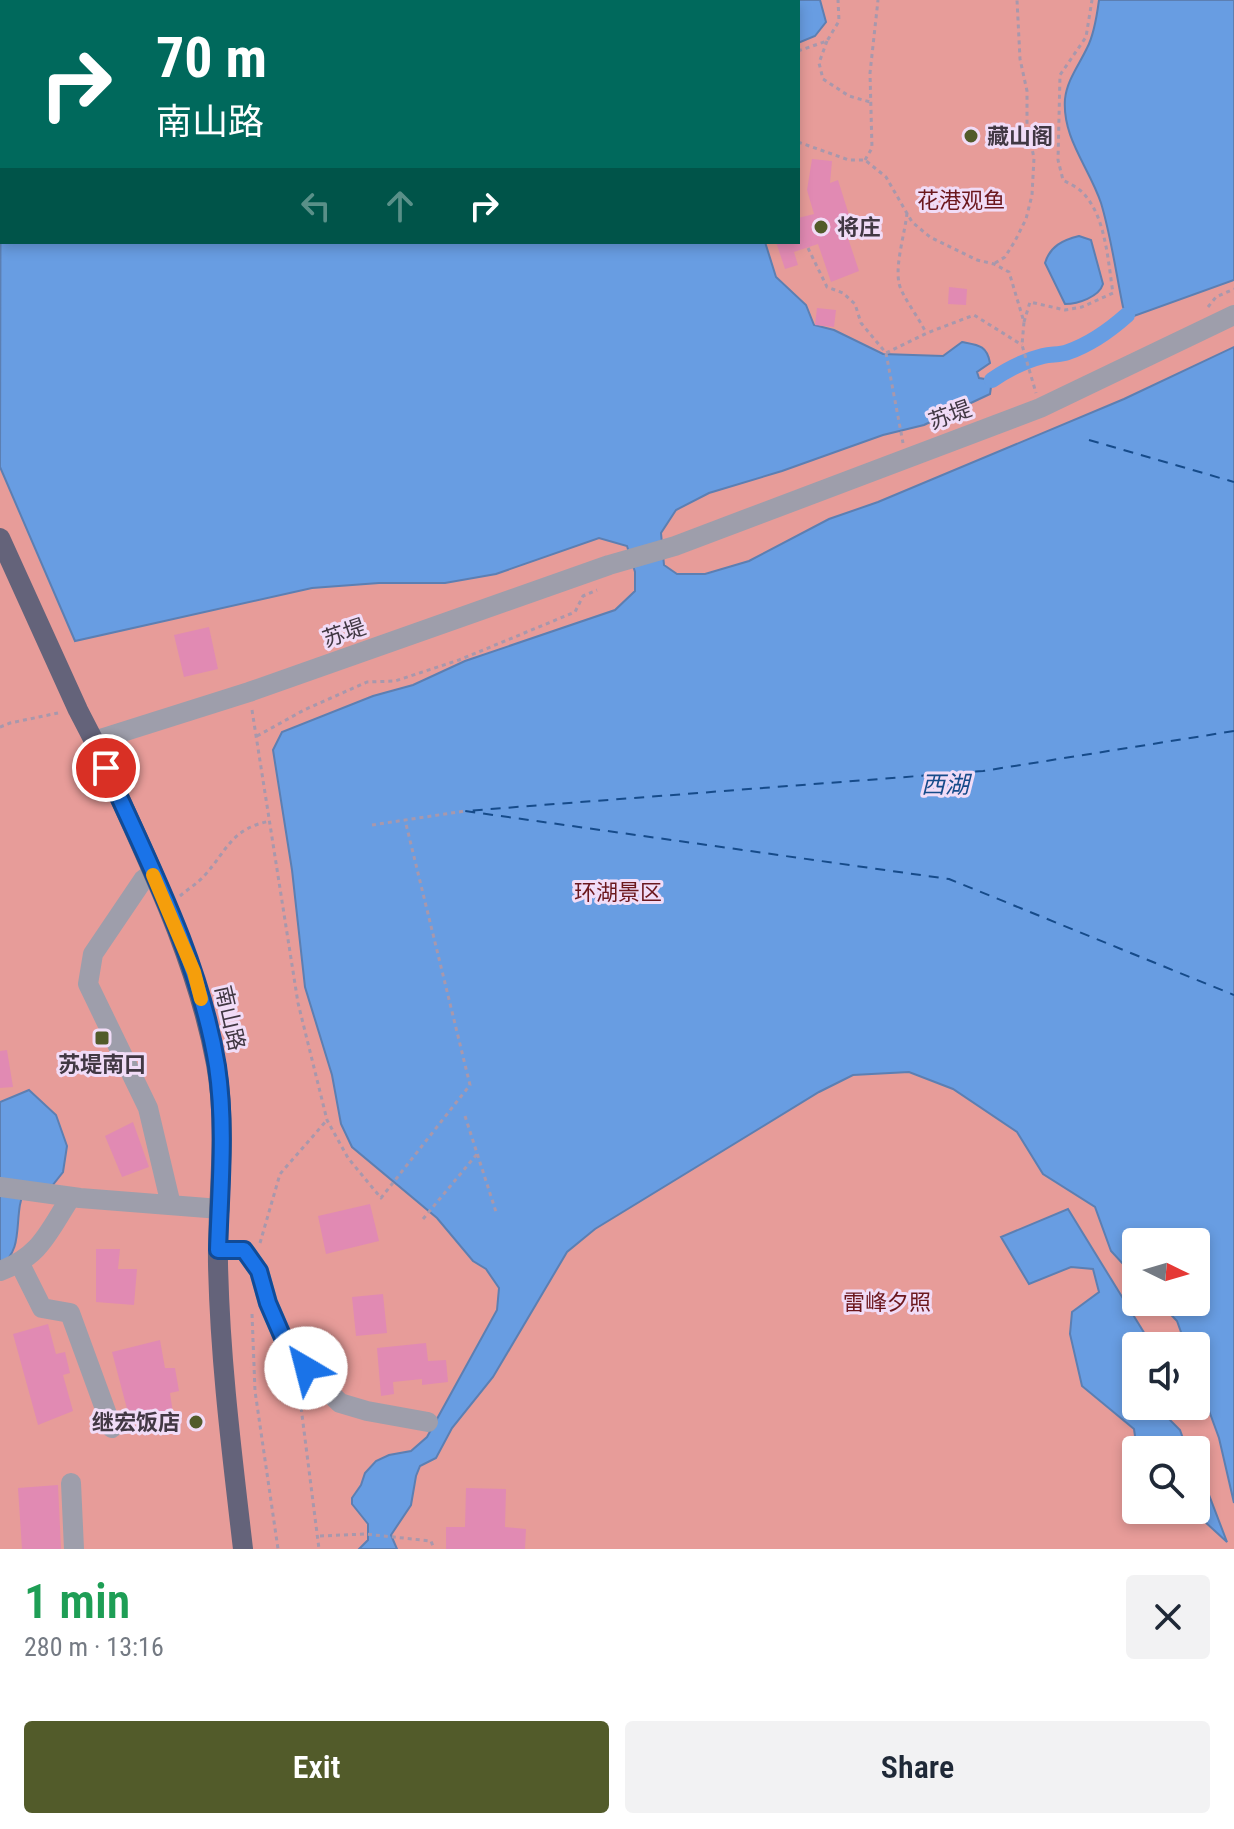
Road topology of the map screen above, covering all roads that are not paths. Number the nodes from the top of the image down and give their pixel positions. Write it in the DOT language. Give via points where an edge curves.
graph roads {
  1 [pos="1234,315"];
  2 [pos="0,538"];
  3 [pos="94,741"];
  4 [pos="152,873"];
  5 [pos="0,1187"];
  6 [pos="71,1197"];
  7 [pos="171,1205"];
  8 [pos="220,1209"];
  9 [pos="218,1250"];
  10 [pos="20,1264"];
  11 [pos="0,1271"];
  12 [pos="428,1422"];
  13 [pos="112,1428"];
  14 [pos="71,1483"];
  15 [pos="74,1549"];
  16 [pos="243,1549"];
  1 -- 3 [label="street, 苏堤" via="1040,408 675,546"];
  2 -- 3 [label="main road, 南山路"];
  3 -- 4 [label="main road, 南山路"];
  4 -- 7 [label="street" via="93,954 88,984 148,1108"];
  4 -- 8 [label="main road, 南山路" via="194,972 217,1066"];
  5 -- 6 [label="street"];
  6 -- 7 [label="street"];
  6 -- 10 [label="street" via="36,1251"];
  7 -- 8 [label="street"];
  8 -- 9 [label="main road, 南山路"];
  9 -- 12 [label="street" via="244,1250 259,1271 284,1340 340,1403"];
  9 -- 16 [label="main road, 南山路" via="219,1337"];
  10 -- 11 [label="street"];
  10 -- 13 [label="street" via="42,1308 70,1313"];
  14 -- 15 [label="street"];
}
